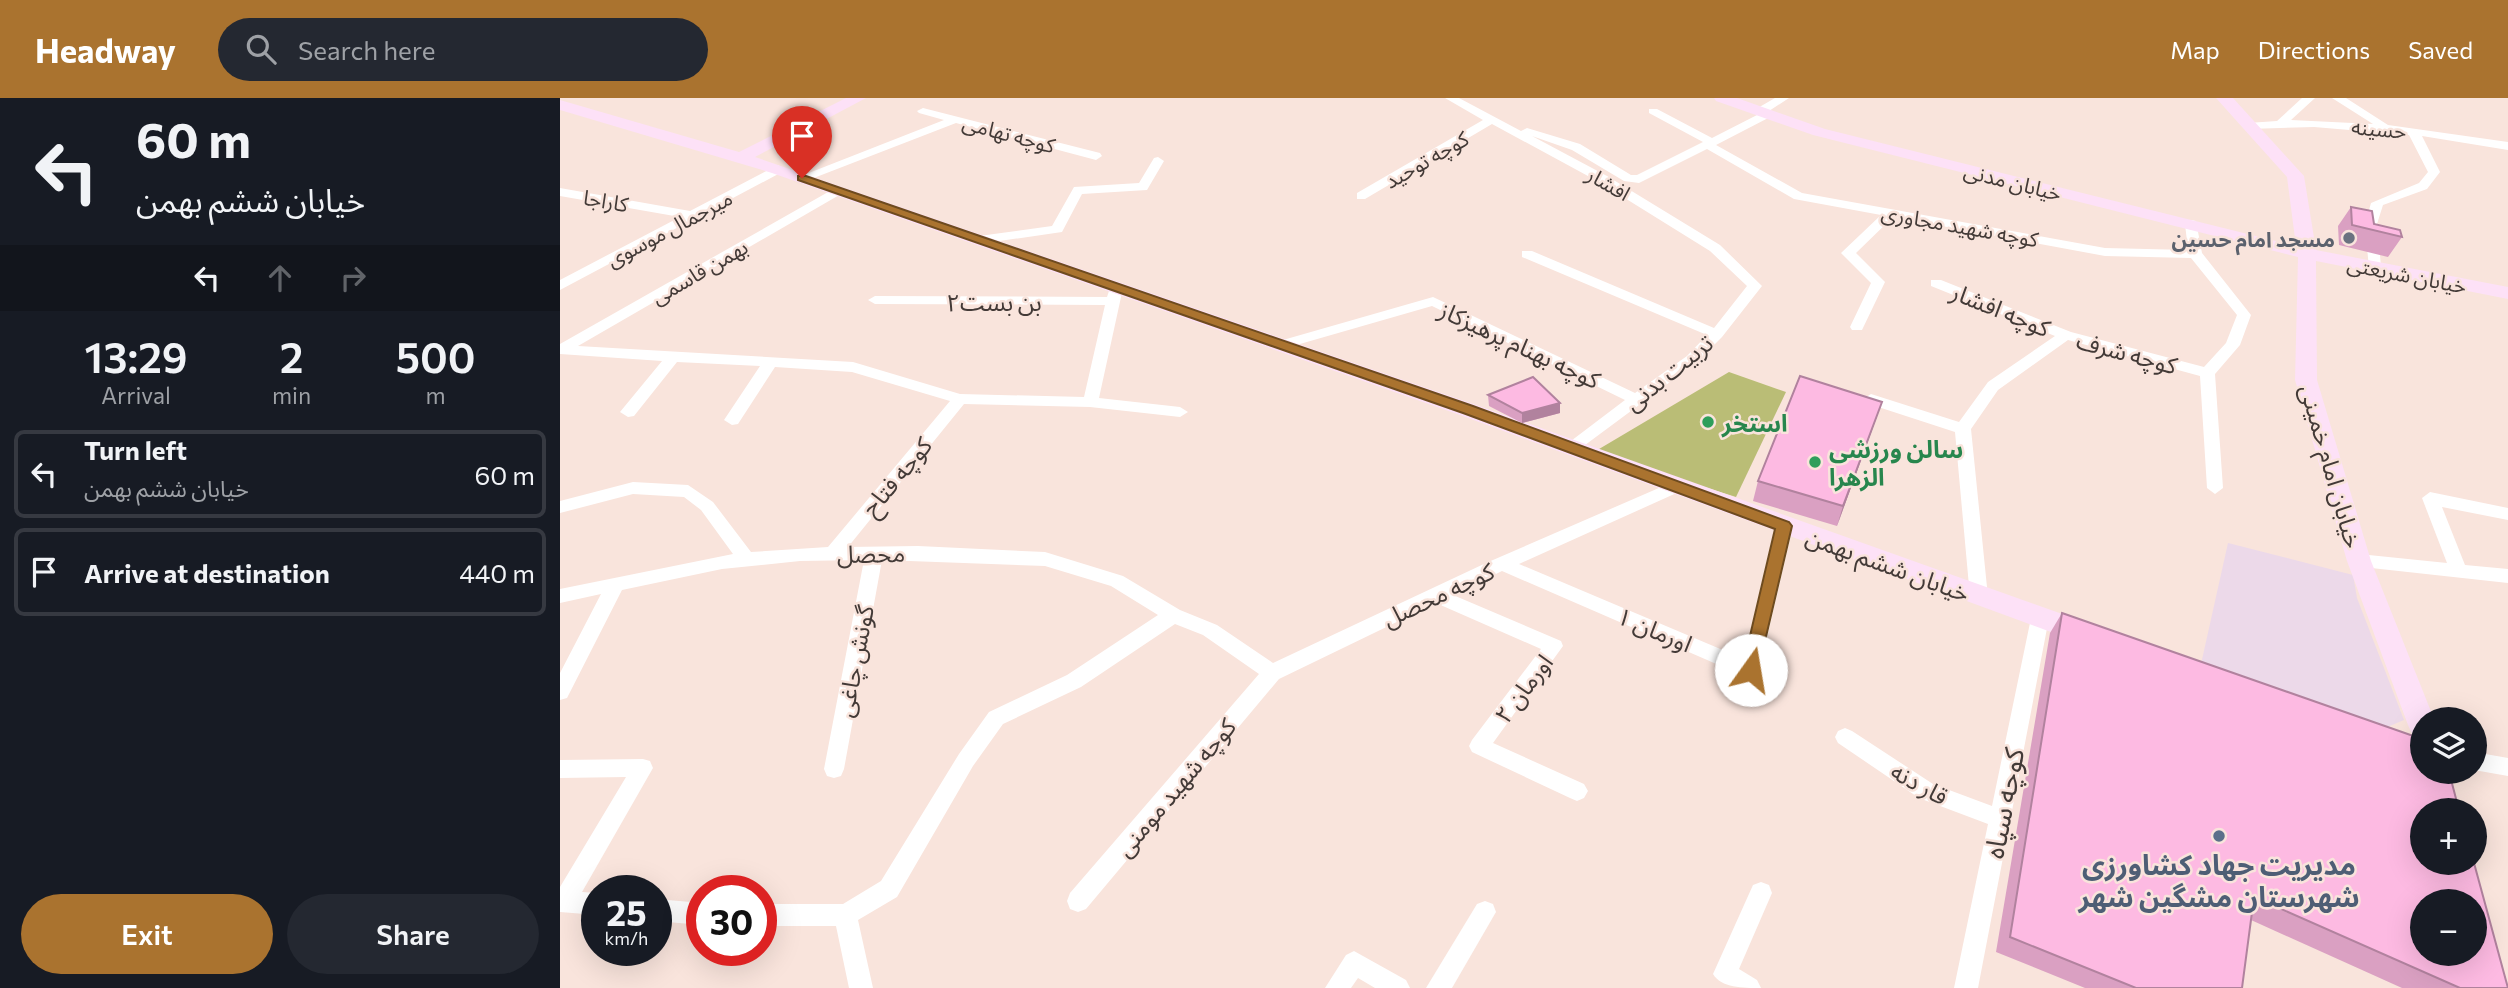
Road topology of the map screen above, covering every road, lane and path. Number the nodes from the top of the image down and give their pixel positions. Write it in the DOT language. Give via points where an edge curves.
graph roads {
  1 [pos="858,98"];
  2 [pos="1451,98"];
  3 [pos="1722,98"];
  4 [pos="1783,98"];
  5 [pos="2224,98"];
  6 [pos="2309,98"];
  7 [pos="2338,98"];
  8 [pos="564,109"];
  9 [pos="923,111"];
  10 [pos="1653,111"];
  11 [pos="1764,113"];
  12 [pos="957,119"];
  13 [pos="1496,123"];
  14 [pos="2281,123"];
  15 [pos="2248,126"];
  16 [pos="2385,126"];
  17 [pos="2413,131"];
  18 [pos="1709,144"];
  19 [pos="2508,146"];
  20 [pos="1096,156"];
  21 [pos="742,157"];
  22 [pos="1158,161"];
  23 [pos="778,169"];
  24 [pos="802,178"];
  25 [pos="837,191"];
  26 [pos="560,192"];
  27 [pos="1361,196"];
  28 [pos="1891,212"];
  29 [pos="692,215"];
  30 [pos="2191,224"];
  31 [pos="979,240"];
  32 [pos="1527,254"];
  33 [pos="2194,254"];
  34 [pos="2307,254"];
  35 [pos="2374,266"];
  36 [pos="1936,283"];
  37 [pos="560,286"];
  38 [pos="1755,286"];
  39 [pos="2508,293"];
  40 [pos="1114,294"];
  41 [pos="875,300"];
  42 [pos="1857,327"];
  43 [pos="1717,334"];
  44 [pos="2066,335"];
  45 [pos="1281,345"];
  46 [pos="561,350"];
  47 [pos="674,356"];
  48 [pos="771,362"];
  49 [pos="2207,373"];
  50 [pos="960,399"];
  51 [pos="1636,399"];
  52 [pos="1871,399"];
  53 [pos="1090,402"];
  54 [pos="628,412"];
  55 [pos="1180,412"];
  56 [pos="732,420"];
  57 [pos="1963,429"];
  58 [pos="1571,447"];
  59 [pos="1675,487"];
  60 [pos="2215,488"];
  61 [pos="560,507"];
  62 [pos="2508,514"];
  63 [pos="1784,526"];
  64 [pos="874,553"];
  65 [pos="831,554"];
  66 [pos="746,559"];
  67 [pos="2358,561"];
  68 [pos="1502,564"];
  69 [pos="2459,571"];
  70 [pos="2508,576"];
  71 [pos="616,584"];
  72 [pos="1435,595"];
  73 [pos="560,596"];
  74 [pos="1979,597"];
  75 [pos="1173,615"];
  76 [pos="2040,618"];
  77 [pos="2106,641"];
  78 [pos="1272,673"];
  79 [pos="560,692"];
  80 [pos="2415,707"];
  81 [pos="1845,737"];
  82 [pos="2487,763"];
  83 [pos="2508,767"];
  84 [pos="560,769"];
  85 [pos="834,769"];
  86 [pos="1577,790"];
  87 [pos="2000,819"];
  88 [pos="1761,893"];
  89 [pos="562,901"];
  90 [pos="1078,901"];
  91 [pos="581,903"];
  92 [pos="1485,912"];
  93 [pos="777,915"];
  94 [pos="845,915"];
  95 [pos="861,988"];
  96 [pos="1337,988"];
  97 [pos="1398,988"];
  98 [pos="1438,988"];
  99 [pos="1749,988"];
  100 [pos="1966,988"];
  1 -- 21 [label="street"];
  2 -- 13 [label="street, افشار"];
  3 -- 11 [label="street, خیابان مدنی"];
  4 -- 11 [label="street"];
  5 -- 15 [label="street, خیابان امام خمینی"];
  6 -- 14 [label="street"];
  7 -- 16 [label="street"];
  8 -- 21 [label="street, خیابان ششم بهمن"];
  9 -- 12 [label="street, کوچه تهامی"];
  10 -- 18 [label="street, کوچه شهید مجاوری"];
  11 -- 18 [label="street"];
  11 -- 30 [label="street, خیابان مدنی" via="1819,132"];
  12 -- 20 [label="street, کوچه تهامی"];
  12 -- 24 [label="street"];
  13 -- 18 [label="street" via="1576,147 1628,178 1639,179"];
  13 -- 27 [label="street, کوچه توحید"];
  13 -- 38 [label="street, افشار" via="1603,179 1715,248"];
  14 -- 15 [label="street, حسینه"];
  14 -- 16 [label="street, حسینه"];
  15 -- 34 [label="street, خیابان امام خمینی" via="2295,176"];
  16 -- 17 [label="street, حسینه"];
  17 -- 19 [label="street, حسینه"];
  17 -- 35 [label="street" via="2434,172 2423,186 2377,203 2371,224"];
  18 -- 28 [label="street, کوچه شهید مجاوری" via="1798,196"];
  21 -- 23 [label="street, خیابان ششم بهمن"];
  22 -- 31 [label="street" via="1143,187 1077,190 1058,229"];
  23 -- 24 [label="street, خیابان ششم بهمن"];
  23 -- 29 [label="street, میرجمال موسوی"];
  24 -- 25 [label="street, خیابان ششم بهمن"];
  25 -- 31 [label="street, خیابان ششم بهمن"];
  25 -- 46 [label="street, بهمن قاسمی"];
  26 -- 29 [label="street, کاراجا"];
  28 -- 33 [label="street, کوچه شهید مجاوری" via="2105,251"];
  28 -- 42 [label="street" via="1848,253 1878,282"];
  29 -- 37 [label="street, میرجمال موسوی"];
  30 -- 33 [label="street"];
  30 -- 34 [label="street, خیابان مدنی"];
  31 -- 40 [label="street, خیابان ششم بهمن"];
  32 -- 43 [label="street"];
  33 -- 49 [label="street, کوچه شرف" via="2244,315 2233,345"];
  34 -- 35 [label="street, خیابان شریعتی"];
  34 -- 67 [label="street, خیابان امام خمینی" via="2306,380"];
  35 -- 39 [label="street, خیابان شریعتی"];
  36 -- 44 [label="street, کوچه افشار"];
  38 -- 43 [label="street, تربیت بدنی"];
  40 -- 41 [label="street, بن بست۲"];
  40 -- 45 [label="street, خیابان ششم بهمن"];
  40 -- 53 [label="street"];
  43 -- 51 [label="street, تربیت بدنی" via="1692,359"];
  44 -- 49 [label="street, کوچه شرف"];
  44 -- 57 [label="street, کوچه شرف" via="1993,386"];
  45 -- 51 [label="street, کوچه بهنام پرهیزکاز" via="1433,301"];
  45 -- 58 [label="street, خیابان ششم بهمن"];
  46 -- 47 [label="street"];
  47 -- 48 [label="street"];
  47 -- 54 [label="street"];
  48 -- 50 [label="street" via="853,367"];
  48 -- 56 [label="street"];
  49 -- 60 [label="street"];
  50 -- 53 [label="street"];
  50 -- 65 [label="street, کوچه فتاح"];
  51 -- 58 [label="street, تربیت بدنی"];
  52 -- 57 [label="street"];
  53 -- 55 [label="street"];
  57 -- 74 [label="street"];
  58 -- 59 [label="street, خیابان ششم بهمن"];
  59 -- 63 [label="street, خیابان ششم بهمن"];
  59 -- 68 [label="street, کوچه محصل"];
  61 -- 66 [label="street" via="633,488 688,491 707,506"];
  62 -- 69 [label="street" via="2430,498"];
  63 -- 68 [label="street, اورمان ۱" via="1751,670"];
  63 -- 74 [label="street, خیابان ششم بهمن"];
  64 -- 65 [label="street, محصل"];
  64 -- 75 [label="street, محصل" via="1045,559 1117,580"];
  64 -- 85 [label="street, گونش چاغی"];
  65 -- 66 [label="street, محصل"];
  66 -- 71 [label="street, محصل"];
  67 -- 69 [label="street"];
  67 -- 80 [label="street, خیابان امام خمینی"];
  68 -- 72 [label="street, کوچه محصل"];
  69 -- 70 [label="street"];
  71 -- 73 [label="street, محصل"];
  71 -- 79 [label="street"];
  72 -- 78 [label="street, کوچه محصل"];
  72 -- 86 [label="street, اورمان ۲" via="1554,646 1479,746"];
  74 -- 76 [label="street, خیابان ششم بهمن"];
  75 -- 78 [label="street, محصل" via="1210,630"];
  75 -- 94 [label="street" via="1074,681 996,718 888,889"];
  76 -- 77 [label="street, خیابان ششم بهمن"];
  76 -- 87 [label="street, کوچه سپاه"];
  78 -- 90 [label="street, کوچه شهید مومنی"];
  81 -- 87 [label="street, قار دنه" via="1927,791"];
  82 -- 83 [label="street"];
  84 -- 89 [label="street" via="643,768"];
  87 -- 100 [label="street, کوچه سپاه"];
  88 -- 99 [label="street" via="1725,974"];
  89 -- 91 [label="street"];
  92 -- 98 [label="street"];
  93 -- 94 [label="street"];
  94 -- 95 [label="street"];
  96 -- 97 [label="street" via="1354,963"];
}
